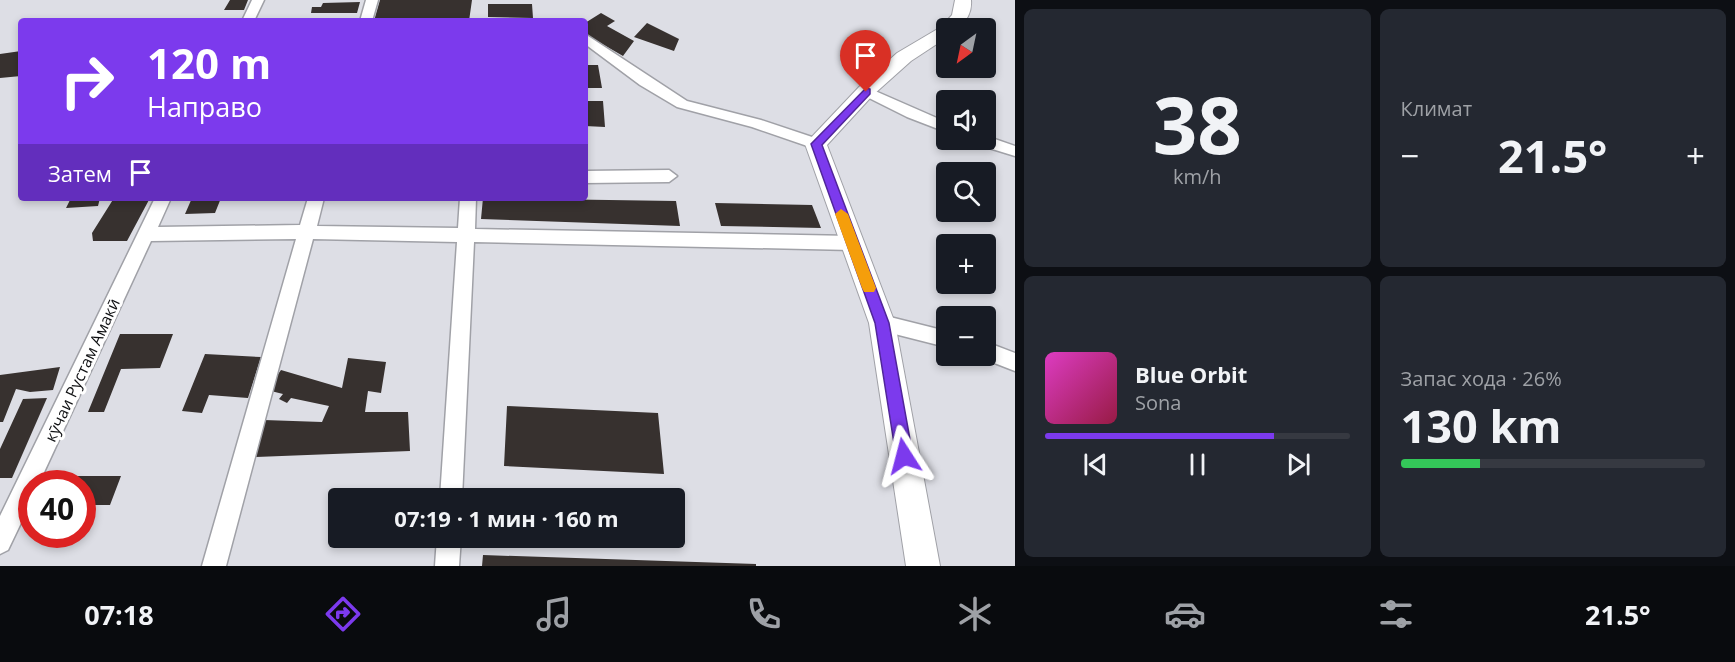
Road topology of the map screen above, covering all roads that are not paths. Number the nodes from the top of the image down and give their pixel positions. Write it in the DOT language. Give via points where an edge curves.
graph roads {
  1 [pos="258,0"];
  2 [pos="372,0"];
  3 [pos="963,0"];
  4 [pos="249,18"];
  5 [pos="367,18"];
  6 [pos="959,18"];
  7 [pos="936,37"];
  8 [pos="588,40"];
  9 [pos="866,92"];
  10 [pos="936,123"];
  11 [pos="816,144"];
  12 [pos="996,145"];
  13 [pos="1015,151"];
  14 [pos="669,176"];
  15 [pos="588,177"];
  16 [pos="162,201"];
  17 [pos="315,201"];
  18 [pos="468,201"];
  19 [pos="304,232"];
  20 [pos="147,234"];
  21 [pos="466,235"];
  22 [pos="852,243"];
  23 [pos="882,323"];
  24 [pos="936,336"];
  25 [pos="996,355"];
  26 [pos="1015,362"];
  27 [pos="452,488"];
  28 [pos="0,542"];
  29 [pos="448,548"];
  30 [pos="214,566"];
  31 [pos="447,566"];
  32 [pos="923,566"];
  1 -- 4 [label="street"];
  2 -- 5 [label="street"];
  3 -- 6 [label="street"];
  7 -- 9 [label="street" via="904,57"];
  8 -- 11 [label="street" via="682,104"];
  9 -- 10 [label="street"];
  9 -- 11 [label="street"];
  11 -- 22 [label="street"];
  12 -- 13 [label="street"];
  14 -- 15 [label="street"];
  16 -- 20 [label="street, кӯчаи Рустам Амакӣ"];
  17 -- 19 [label="street"];
  18 -- 21 [label="street"];
  19 -- 20 [label="street"];
  19 -- 21 [label="street"];
  19 -- 30 [label="street"];
  20 -- 28 [label="street, кӯчаи Рустам Амакӣ"];
  21 -- 22 [label="street"];
  21 -- 27 [label="street"];
  22 -- 23 [label="street"];
  23 -- 24 [label="street"];
  23 -- 32 [label="street"];
  25 -- 26 [label="street"];
  29 -- 31 [label="street"];
}
